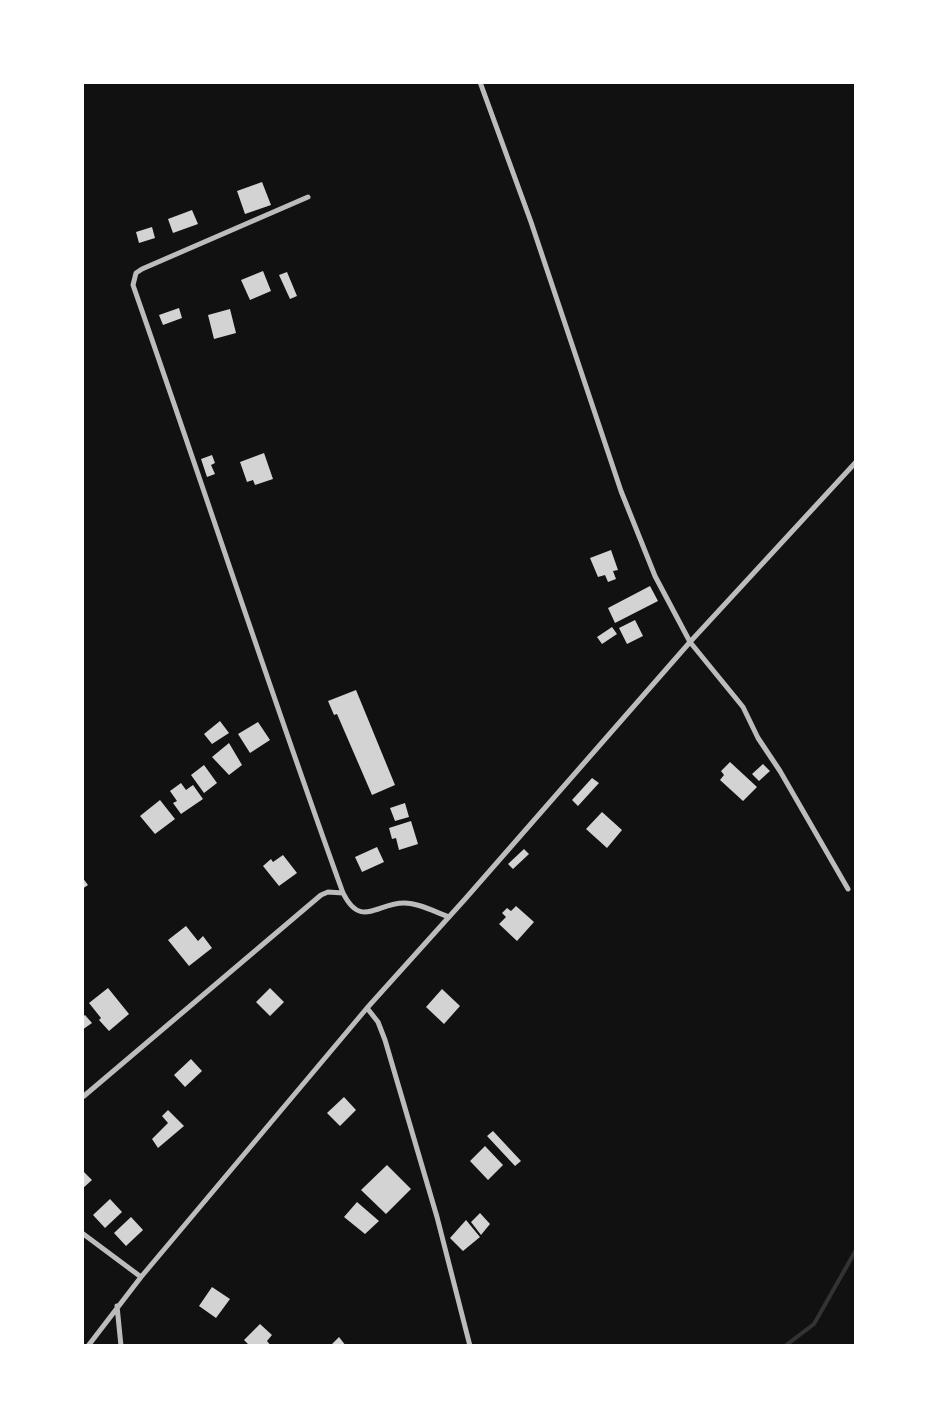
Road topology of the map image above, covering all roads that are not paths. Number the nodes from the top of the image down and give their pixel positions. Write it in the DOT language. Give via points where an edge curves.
graph roads {
  1 [pos="480,82"];
  2 [pos="308,197"];
  3 [pos="855,462"];
  4 [pos="690,642"];
  5 [pos="848,889"];
  6 [pos="343,893"];
  7 [pos="449,917"];
  8 [pos="366,1008"];
  9 [pos="84,1096"];
  10 [pos="82,1233"];
  11 [pos="141,1277"];
  12 [pos="117,1306"];
  13 [pos="88,1346"];
  14 [pos="121,1346"];
  15 [pos="470,1346"];
  1 -- 4 [label="street" via="621,491 655,576"];
  2 -- 6 [label="street" via="142,269 136,273 133,285"];
  3 -- 4 [label="street"];
  4 -- 5 [label="street" via="743,707"];
  4 -- 7 [label="street"];
  6 -- 7 [label="street" via="353,908 361,912 406,903"];
  6 -- 9 [label="street" via="321,895"];
  7 -- 8 [label="street"];
  8 -- 11 [label="street"];
  8 -- 15 [label="street" via="378,1022 385,1040"];
  10 -- 11 [label="street"];
  11 -- 12 [label="street"];
  12 -- 13 [label="street"];
  12 -- 14 [label="street"];
}
